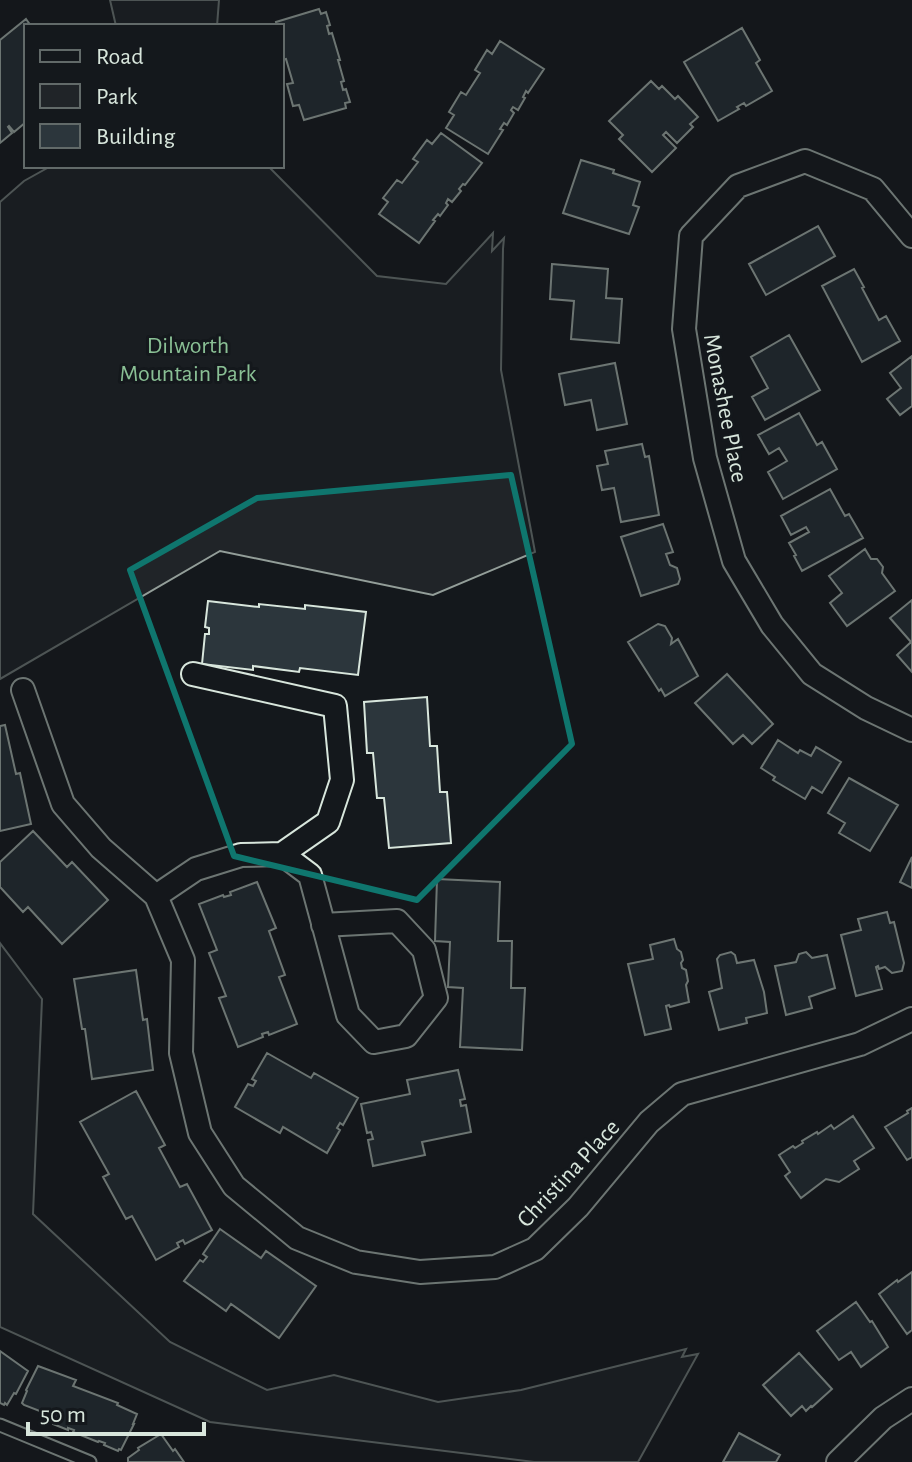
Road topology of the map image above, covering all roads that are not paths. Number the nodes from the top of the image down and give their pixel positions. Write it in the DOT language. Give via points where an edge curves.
graph roads {
  1 [pos="912,236"];
  2 [pos="193,674"];
  3 [pos="23,690"];
  4 [pos="912,730"];
  5 [pos="282,854"];
  6 [pos="156,896"];
  7 [pos="323,925"];
  8 [pos="912,1019"];
  9 [pos="912,1399"];
  10 [pos="0,1425"];
  11 [pos="90,1462"];
  12 [pos="838,1462"];
  1 -- 4 [label="street, Monashee Place" via="873,189 805,161 738,186 691,236 684,329 705,458 734,561 772,625 812,674"];
  2 -- 5 [label="street" via="335,706 342,780 328,822"];
  3 -- 6 [label="street, Christina Place" via="63,804 101,848"];
  5 -- 6 [label="street" via="241,855 196,869"];
  5 -- 7 [label="street" via="310,875"];
  6 -- 8 [label="street, Christina Place" via="183,960 181,1053 200,1133 234,1186 297,1238 356,1262 420,1272 495,1267 535,1249 649,1122 682,1094 860,1044"];
  7 -- 7 [label="street" via="348,1015 374,1042 406,1036 436,998 424,950 397,921"];
  9 -- 12 [label="street" via="883,1418"];
  10 -- 11 [label="lane"];
}
